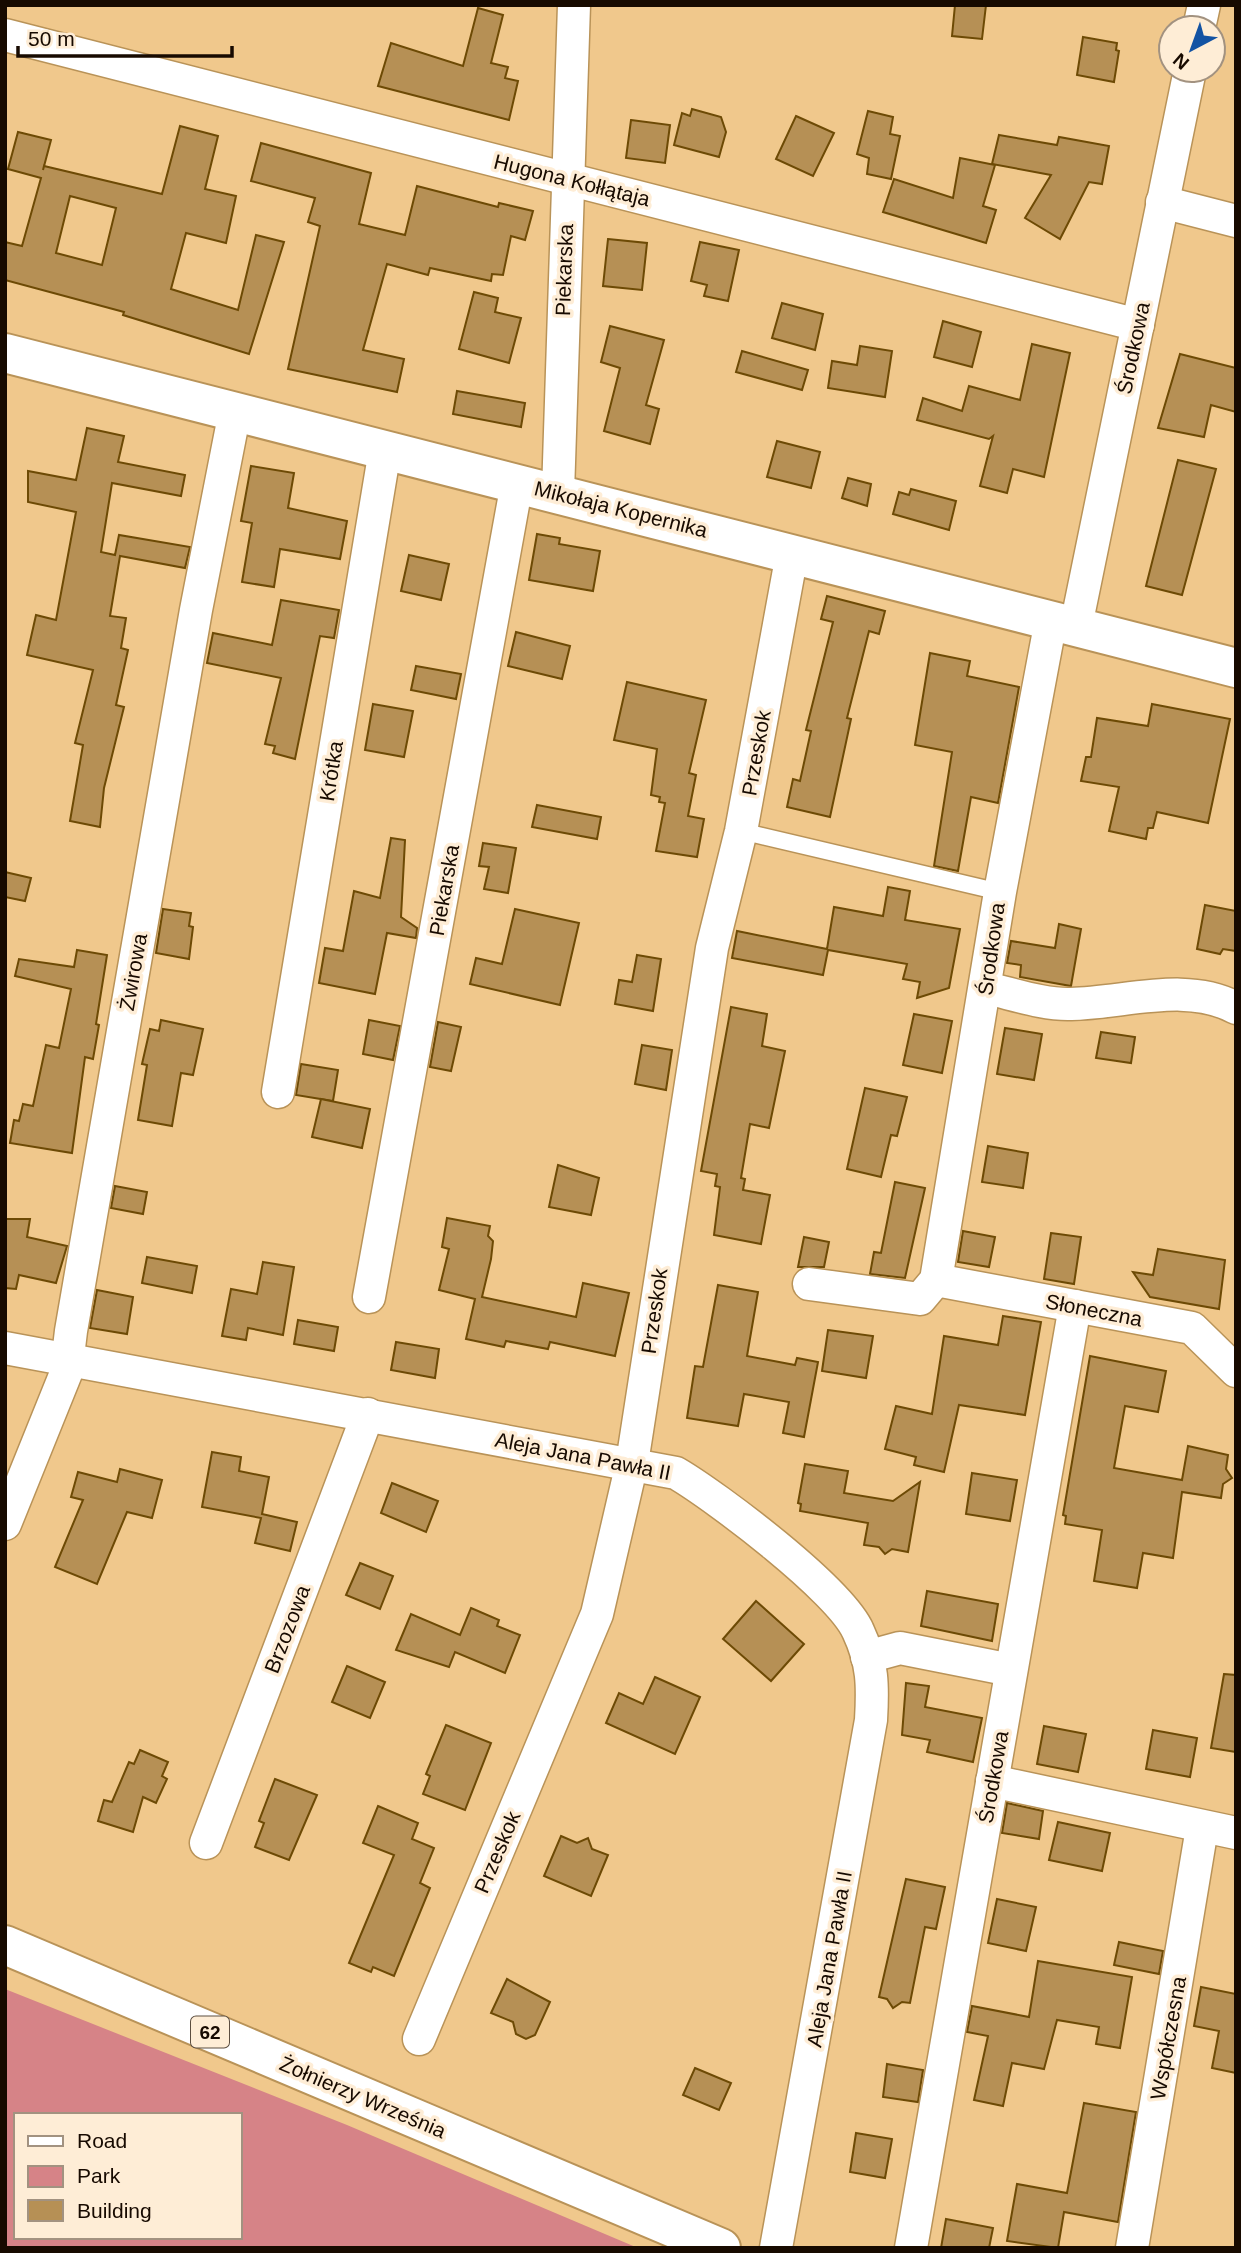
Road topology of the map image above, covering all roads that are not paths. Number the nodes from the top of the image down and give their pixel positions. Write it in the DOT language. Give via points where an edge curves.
graph roads {
  1 [pos="574,5"];
  2 [pos="5,35"];
  3 [pos="1187,84"];
  4 [pos="567,179"];
  5 [pos="1162,202"];
  6 [pos="1236,221"];
  7 [pos="1138,325"];
  8 [pos="5,354"];
  9 [pos="235,411"];
  10 [pos="384,450"];
  11 [pos="517,482"];
  12 [pos="558,493"];
  13 [pos="792,554"];
  14 [pos="1064,623"];
  15 [pos="1236,668"];
  16 [pos="741,831"];
  17 [pos="1000,892"];
  18 [pos="986,988"];
  19 [pos="1236,1008"];
  20 [pos="278,1092"];
  21 [pos="936,1280"];
  22 [pos="808,1284"];
  23 [pos="369,1297"];
  24 [pos="1075,1306"];
  25 [pos="5,1348"];
  26 [pos="67,1359"];
  27 [pos="1236,1371"];
  28 [pos="368,1414"];
  29 [pos="632,1463"];
  30 [pos="5,1524"];
  31 [pos="867,1657"];
  32 [pos="1011,1670"];
  33 [pos="992,1781"];
  34 [pos="1202,1828"];
  35 [pos="1236,1833"];
  36 [pos="206,1843"];
  37 [pos="5,1945"];
  38 [pos="419,2039"];
  39 [pos="720,2248"];
  40 [pos="776,2248"];
  41 [pos="911,2248"];
  42 [pos="1132,2248"];
  1 -- 4 [label="street, Piekarska"];
  2 -- 4 [label="street, Hugona Kołłątaja"];
  3 -- 5 [label="street, Środkowa"];
  4 -- 7 [label="street, Hugona Kołłątaja"];
  4 -- 12 [label="street, Piekarska"];
  5 -- 6 [label="street"];
  5 -- 7 [label="street, Środkowa"];
  7 -- 14 [label="street, Środkowa"];
  8 -- 9 [label="street, Mikołaja Kopernika"];
  9 -- 10 [label="street, Mikołaja Kopernika"];
  9 -- 26 [label="street, Żwirowa" via="193,624"];
  10 -- 11 [label="street, Mikołaja Kopernika"];
  10 -- 20 [label="street, Krótka"];
  11 -- 12 [label="street, Mikołaja Kopernika"];
  11 -- 23 [label="street, Piekarska"];
  12 -- 13 [label="street, Mikołaja Kopernika"];
  13 -- 14 [label="street, Mikołaja Kopernika"];
  13 -- 16 [label="street, Przeskok"];
  14 -- 15 [label="street, Mikołaja Kopernika"];
  14 -- 17 [label="street, Środkowa"];
  16 -- 17 [label="lane"];
  16 -- 29 [label="street, Przeskok" via="712,948"];
  17 -- 18 [label="street, Środkowa"];
  18 -- 19 [label="street" via="1068,1004 1195,994 1218,998"];
  18 -- 21 [label="street, Środkowa"];
  21 -- 22 [label="street" via="920,1299"];
  21 -- 24 [label="street, Słoneczna"];
  24 -- 27 [label="street, Słoneczna" via="1192,1328"];
  24 -- 32 [label="street, Środkowa"];
  25 -- 26 [label="street, Aleja Jana Pawła II"];
  26 -- 28 [label="street, Aleja Jana Pawła II"];
  26 -- 30 [label="street, Żwirowa" via="42,1438"];
  28 -- 29 [label="street, Aleja Jana Pawła II"];
  28 -- 36 [label="street, Brzozowa"];
  29 -- 31 [label="street, Aleja Jana Pawła II" via="676,1473 716,1497 826,1591 858,1628"];
  29 -- 38 [label="street, Przeskok" via="597,1614"];
  31 -- 32 [label="street" via="900,1648"];
  31 -- 40 [label="street, Aleja Jana Pawła II" via="873,1675 871,1720"];
  32 -- 33 [label="street, Środkowa"];
  33 -- 34 [label="street"];
  33 -- 41 [label="street, Środkowa"];
  34 -- 35 [label="street"];
  34 -- 42 [label="street, Współczesna"];
  37 -- 39 [label="street, Żołnierzy Września / 62"];
}
